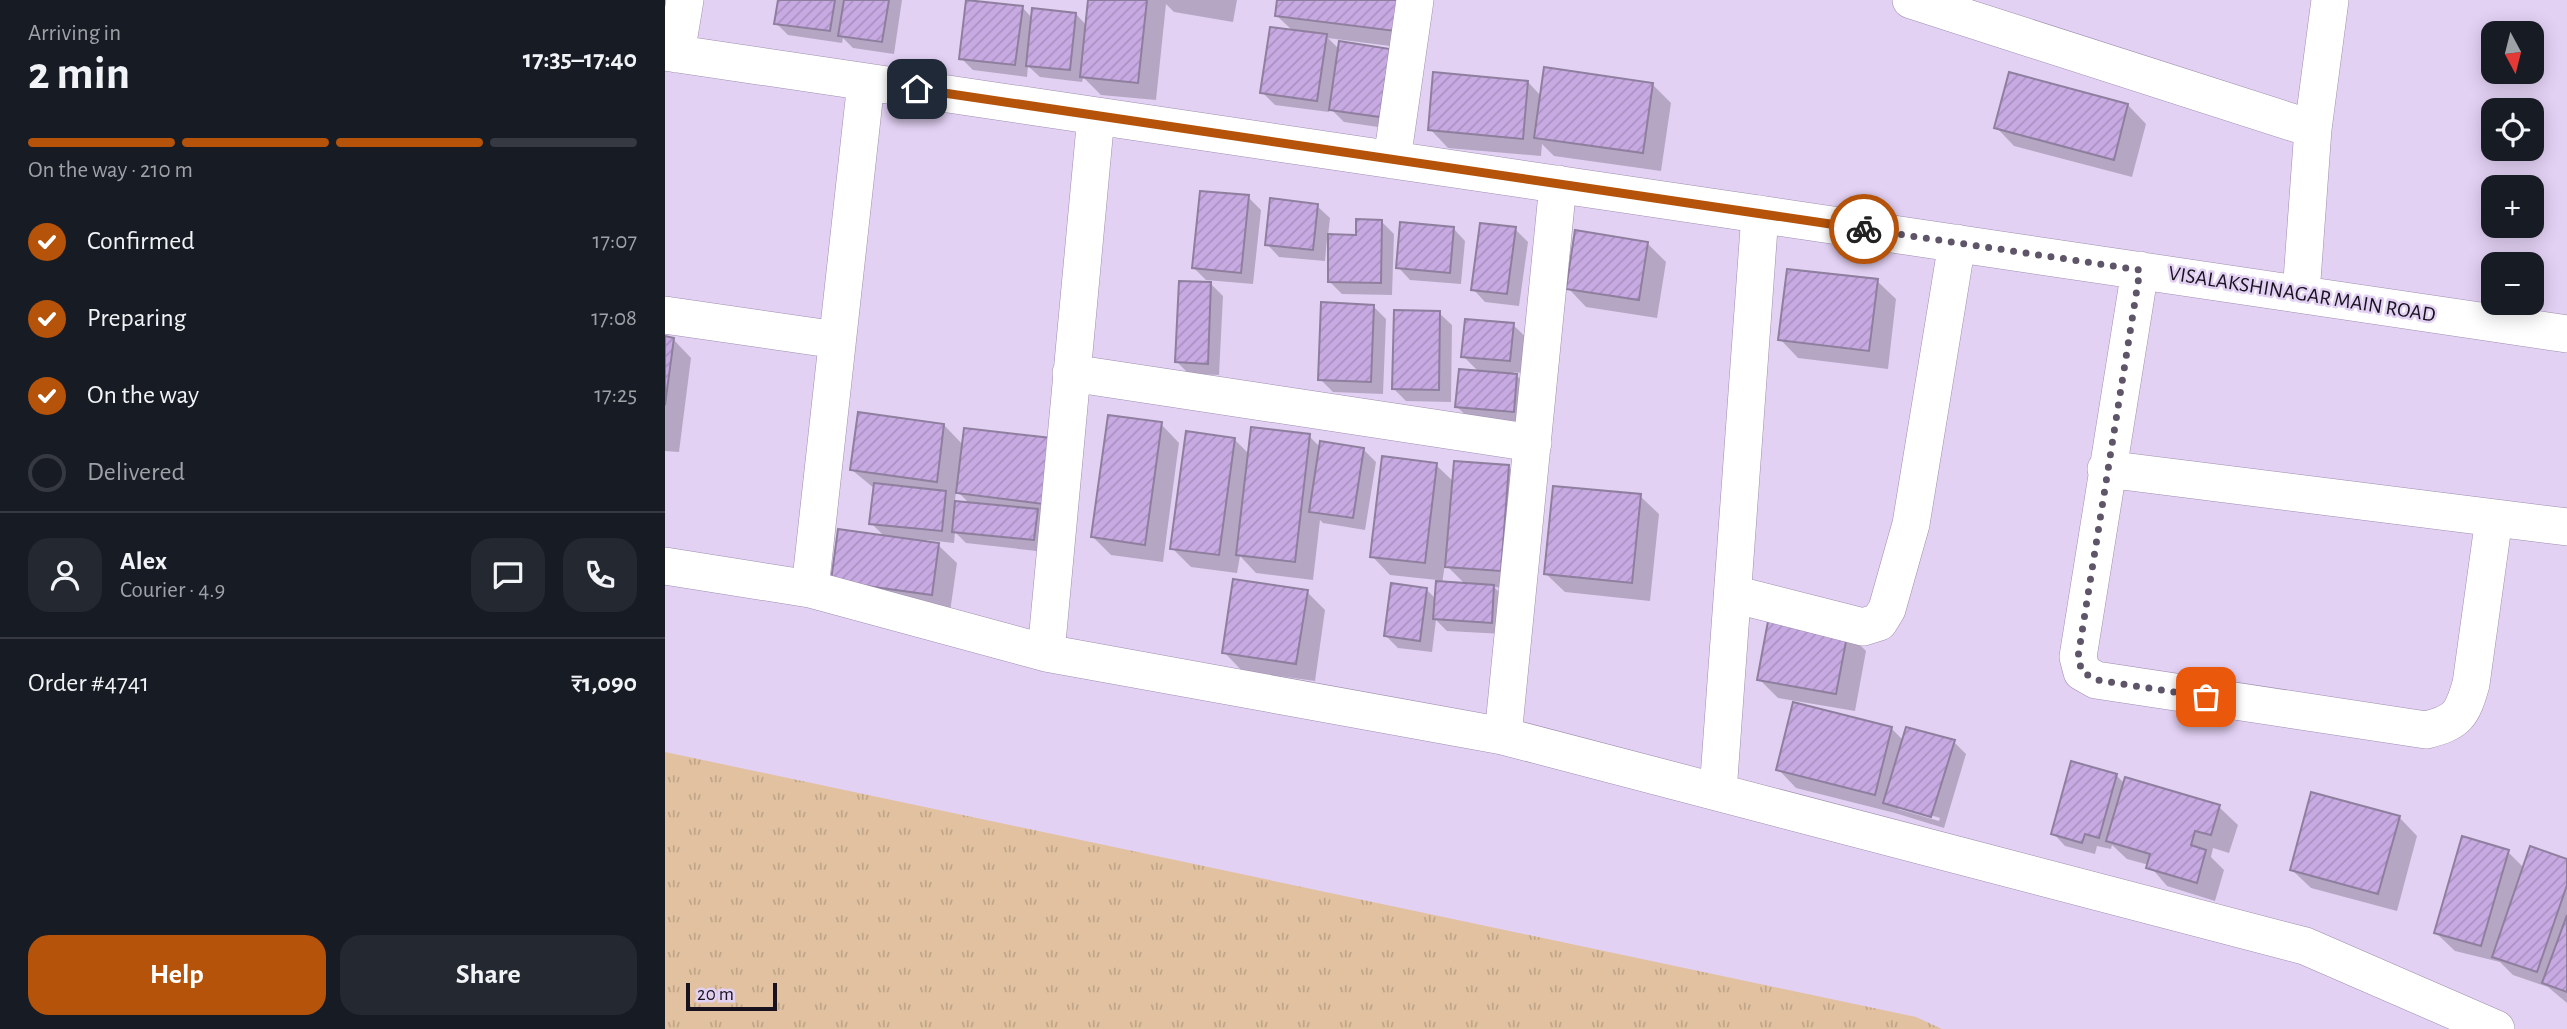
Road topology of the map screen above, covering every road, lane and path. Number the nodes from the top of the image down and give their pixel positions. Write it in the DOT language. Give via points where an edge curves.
graph roads {
  1 [pos="685,0"];
  2 [pos="1415,0"];
  3 [pos="1911,0"];
  4 [pos="2330,0"];
  5 [pos="670,53"];
  6 [pos="866,82"];
  7 [pos="1096,116"];
  8 [pos="2313,129"];
  9 [pos="1392,160"];
  10 [pos="1558,184"];
  11 [pos="1761,214"];
  12 [pos="1957,243"];
  13 [pos="2140,270"];
  14 [pos="2301,294"];
  15 [pos="665,315"];
  16 [pos="2567,334"];
  17 [pos="837,340"];
  18 [pos="1071,373"];
  19 [pos="1532,443"];
  20 [pos="2106,469"];
  21 [pos="2494,518"];
  22 [pos="2567,527"];
  23 [pos="665,566"];
  24 [pos="810,589"];
  25 [pos="1733,594"];
  26 [pos="1046,653"];
  27 [pos="1503,736"];
  28 [pos="1719,792"];
  29 [pos="2496,1029"];
  1 -- 5 [label="street"];
  2 -- 9 [label="street"];
  3 -- 8 [label="street"];
  4 -- 8 [label="street"];
  5 -- 6 [label="street, VISALAKSHINAGAR MAIN ROAD"];
  6 -- 7 [label="street, VISALAKSHINAGAR MAIN ROAD"];
  6 -- 17 [label="street"];
  7 -- 9 [label="street, VISALAKSHINAGAR MAIN ROAD"];
  7 -- 18 [label="street"];
  8 -- 14 [label="street"];
  9 -- 10 [label="street, VISALAKSHINAGAR MAIN ROAD"];
  10 -- 11 [label="street, VISALAKSHINAGAR MAIN ROAD"];
  10 -- 19 [label="street"];
  11 -- 12 [label="street, VISALAKSHINAGAR MAIN ROAD"];
  11 -- 25 [label="street"];
  12 -- 13 [label="street, VISALAKSHINAGAR MAIN ROAD"];
  12 -- 25 [label="street" via="1912,524 1888,609 1879,622 1863,627"];
  13 -- 14 [label="street, VISALAKSHINAGAR MAIN ROAD"];
  13 -- 20 [label="street"];
  14 -- 16 [label="street, VISALAKSHINAGAR MAIN ROAD"];
  15 -- 17 [label="street"];
  17 -- 24 [label="street"];
  18 -- 19 [label="street"];
  18 -- 26 [label="street"];
  19 -- 27 [label="street"];
  20 -- 21 [label="street"];
  20 -- 21 [label="street" via="2078,657 2082,672 2097,680 2426,730 2451,724 2465,706"];
  21 -- 22 [label="street"];
  23 -- 24 [label="street"];
  24 -- 26 [label="street"];
  25 -- 28 [label="street"];
  26 -- 27 [label="street"];
  27 -- 28 [label="street"];
  28 -- 29 [label="street" via="2305,946"];
}
